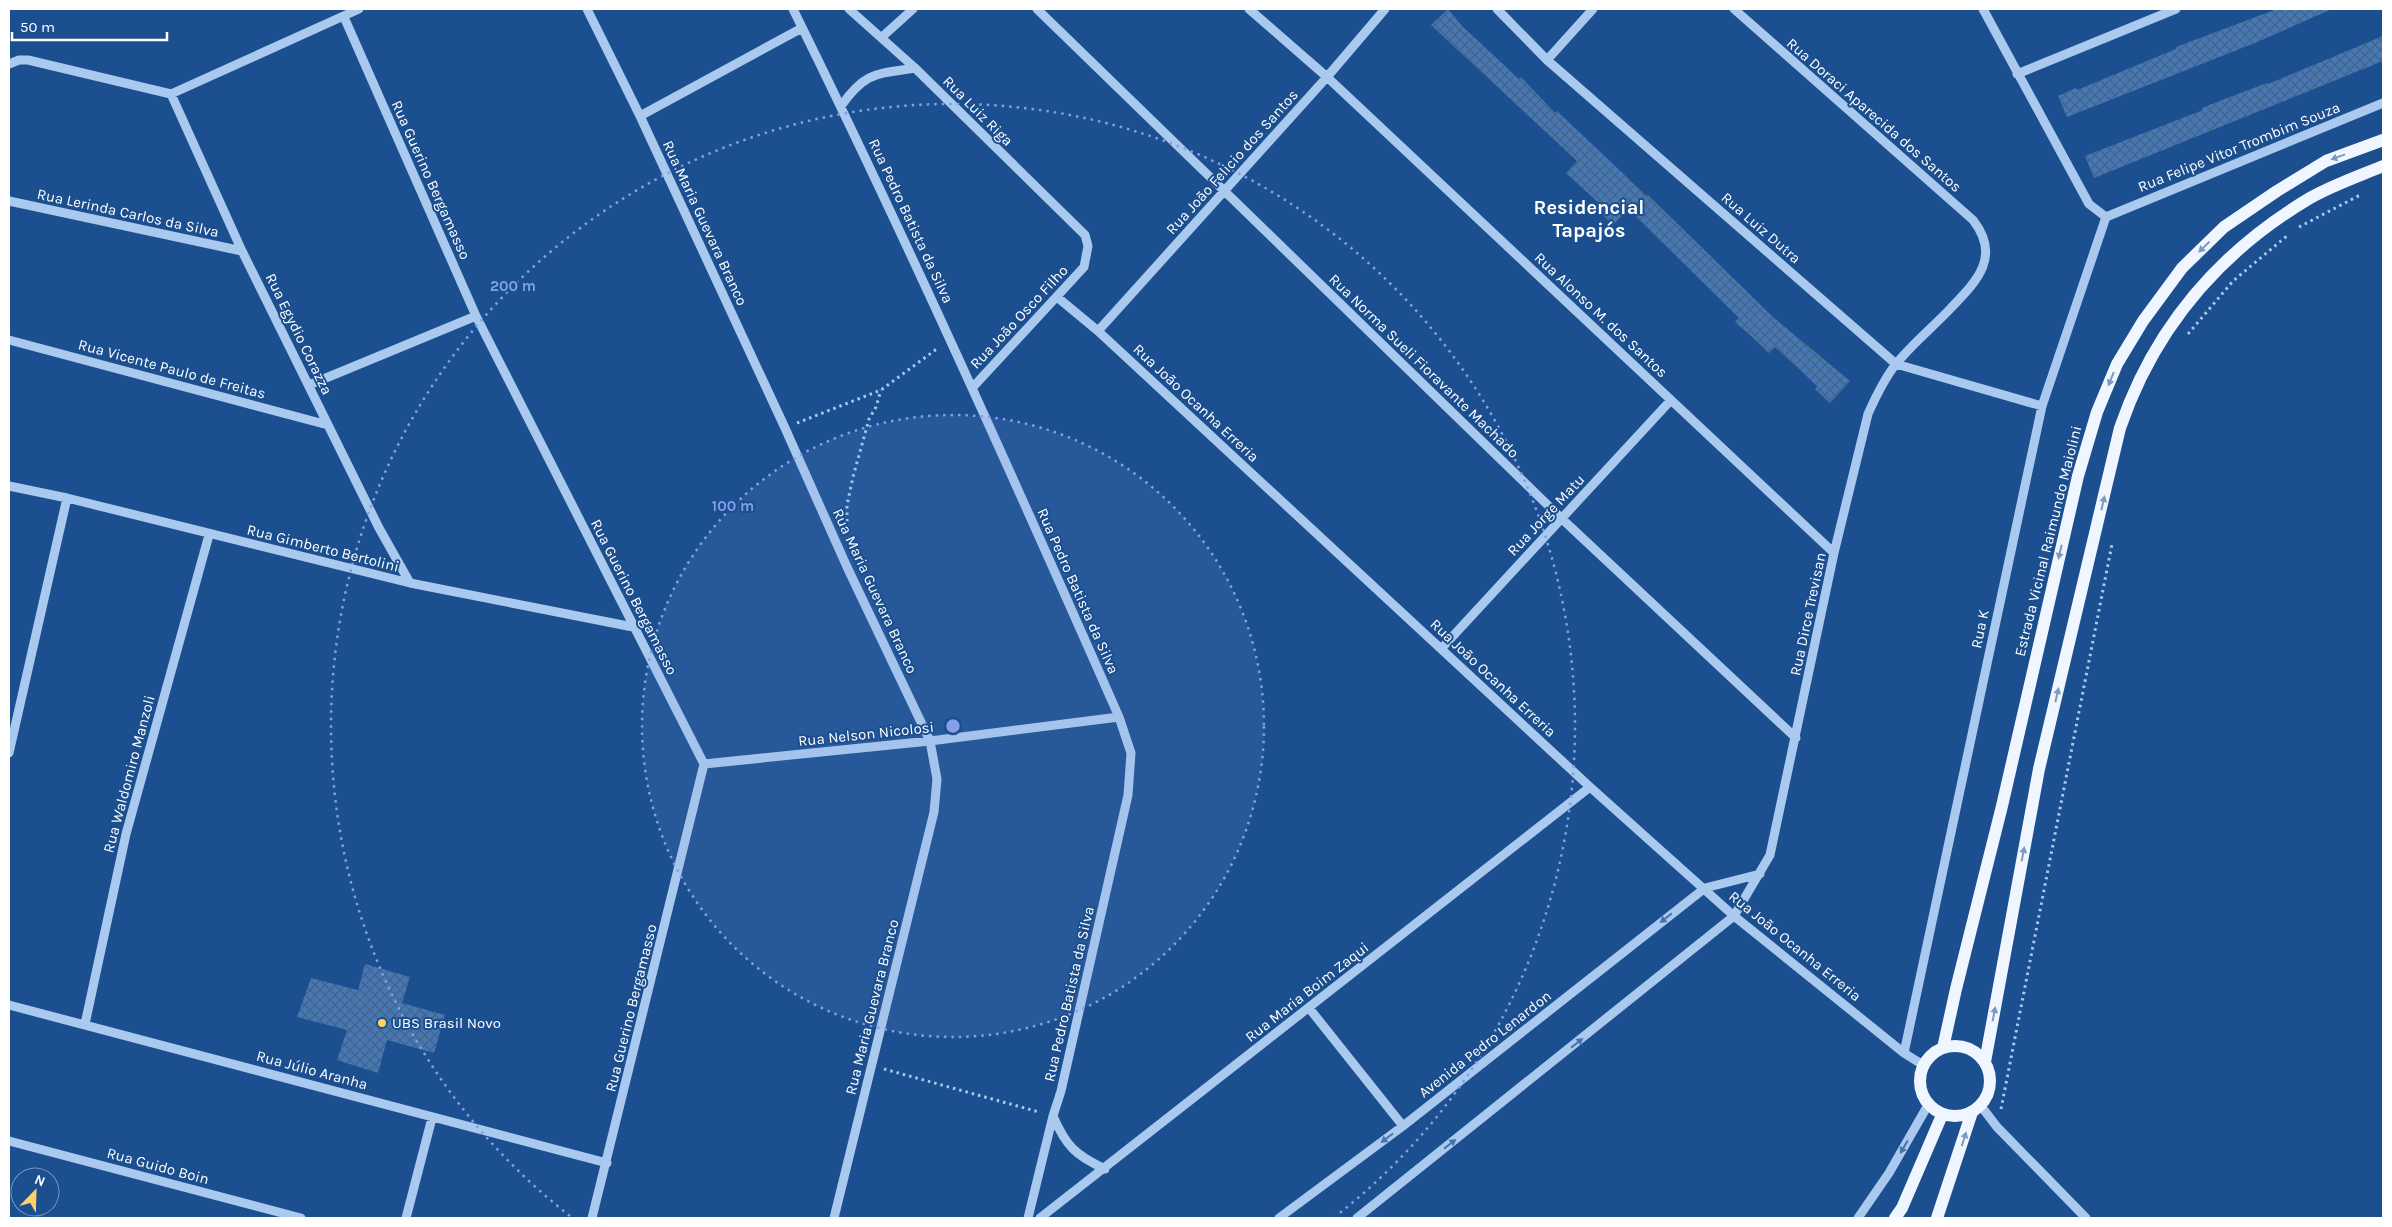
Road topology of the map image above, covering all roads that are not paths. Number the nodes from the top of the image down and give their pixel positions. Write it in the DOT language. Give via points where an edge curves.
graph roads {
  1 [pos="359,9"];
  2 [pos="586,9"];
  3 [pos="793,9"];
  4 [pos="849,9"];
  5 [pos="913,9"];
  6 [pos="1037,9"];
  7 [pos="1250,9"];
  8 [pos="1385,9"];
  9 [pos="1497,9"];
  10 [pos="1594,9"];
  11 [pos="1734,9"];
  12 [pos="1983,9"];
  13 [pos="2176,9"];
  14 [pos="344,17"];
  15 [pos="802,28"];
  16 [pos="882,37"];
  17 [pos="1547,60"];
  18 [pos="9,64"];
  19 [pos="915,68"];
  20 [pos="2018,74"];
  21 [pos="1327,77"];
  22 [pos="172,94"];
  23 [pos="2383,103"];
  24 [pos="841,106"];
  25 [pos="640,116"];
  26 [pos="2383,140"];
  27 [pos="2383,166"];
  28 [pos="1224,192"];
  29 [pos="9,201"];
  30 [pos="2106,217"];
  31 [pos="1085,235"];
  32 [pos="1985,249"];
  33 [pos="242,251"];
  34 [pos="1057,297"];
  35 [pos="476,316"];
  36 [pos="1098,331"];
  37 [pos="9,340"];
  38 [pos="1896,364"];
  39 [pos="310,385"];
  40 [pos="973,387"];
  41 [pos="1671,400"];
  42 [pos="2042,406"];
  43 [pos="328,425"];
  44 [pos="9,486"];
  45 [pos="67,498"];
  46 [pos="1561,518"];
  47 [pos="209,535"];
  48 [pos="1834,553"];
  49 [pos="410,583"];
  50 [pos="633,627"];
  51 [pos="1441,649"];
  52 [pos="1119,717"];
  53 [pos="1796,738"];
  54 [pos="930,741"];
  55 [pos="9,753"];
  56 [pos="704,764"];
  57 [pos="1590,787"];
  58 [pos="1760,874"];
  59 [pos="1705,888"];
  60 [pos="1734,916"];
  61 [pos="9,1005"];
  62 [pos="1309,1008"];
  63 [pos="85,1024"];
  64 [pos="1943,1048"];
  65 [pos="1904,1053"];
  66 [pos="1985,1062"];
  67 [pos="1922,1066"];
  68 [pos="1928,1105"];
  69 [pos="1977,1109"];
  70 [pos="1942,1115"];
  71 [pos="1053,1116"];
  72 [pos="432,1118"];
  73 [pos="1403,1126"];
  74 [pos="9,1141"];
  75 [pos="607,1163"];
  76 [pos="1105,1169"];
  77 [pos="301,1218"];
  78 [pos="406,1218"];
  79 [pos="592,1218"];
  80 [pos="834,1218"];
  81 [pos="1028,1218"];
  82 [pos="1040,1218"];
  83 [pos="1279,1218"];
  84 [pos="1357,1218"];
  85 [pos="1858,1218"];
  86 [pos="1895,1218"];
  87 [pos="1937,1218"];
  88 [pos="2086,1218"];
  1 -- 14 [label="street"];
  2 -- 25 [label="street, Rua Maria Guevara Branco"];
  3 -- 15 [label="street, Rua Pedro Batista da Silva"];
  4 -- 16 [label="street, Rua Luiz Riga"];
  5 -- 16 [label="street"];
  6 -- 28 [label="street, Rua Norma Sueli Fioravante Machado"];
  7 -- 21 [label="street, Rua Alonso M. dos Santos"];
  8 -- 21 [label="street, Rua João Felicio dos Santos"];
  9 -- 17 [label="street, Rua Luiz Dutra"];
  10 -- 17 [label="street"];
  11 -- 32 [label="street, Rua Doraci Aparecida dos Santos" via="1973,220 1982,234"];
  12 -- 20 [label="street"];
  13 -- 20 [label="street"];
  14 -- 22 [label="street"];
  14 -- 35 [label="street, Rua Guerino Bergamasso"];
  15 -- 24 [label="street, Rua Pedro Batista da Silva"];
  15 -- 25 [label="street"];
  16 -- 19 [label="street, Rua Luiz Riga"];
  17 -- 38 [label="street, Rua Luiz Dutra"];
  18 -- 22 [label="street" via="28,60"];
  19 -- 24 [label="street" via="865,78"];
  19 -- 31 [label="street, Rua Luiz Riga"];
  20 -- 30 [label="street" via="2089,204"];
  21 -- 28 [label="street, Rua João Felicio dos Santos"];
  21 -- 41 [label="street, Rua Alonso M. dos Santos"];
  22 -- 33 [label="street, Rua Egydio Corazza"];
  23 -- 30 [label="street, Rua Felipe Vitor Trombim Souza"];
  24 -- 40 [label="street, Rua Pedro Batista da Silva"];
  25 -- 54 [label="street, Rua Maria Guevara Branco"];
  26 -- 64 [label="main road, Estrada Vicinal Raimundo Maiolini, one-way" via="2326,161 2224,227 2182,268 2143,321 2117,364 2097,412 2078,476"];
  66 -- 27 [label="main road, one-way" via="2039,770 2120,428 2133,392 2176,318 2199,288 2233,254 2311,198"];
  28 -- 36 [label="street, Rua João Felicio dos Santos"];
  28 -- 46 [label="street, Rua Norma Sueli Fioravante Machado"];
  29 -- 33 [label="street, Rua Lerinda Carlos da Silva"];
  30 -- 42 [label="street, Rua K"];
  31 -- 34 [label="street, Rua João Osco Filho" via="1088,246 1084,267"];
  32 -- 38 [label="street, Rua Dirce Trevisan" via="1981,272 1973,286"];
  33 -- 39 [label="street, Rua Egydio Corazza"];
  34 -- 36 [label="street, Rua João Ocanha Erreria"];
  34 -- 40 [label="street, Rua João Osco Filho"];
  35 -- 39 [label="street"];
  35 -- 50 [label="street, Rua Guerino Bergamasso"];
  36 -- 51 [label="street, Rua João Ocanha Erreria"];
  37 -- 43 [label="street, Rua Vicente Paulo de Freitas"];
  38 -- 42 [label="street, Rua Luiz Dutra"];
  38 -- 48 [label="street, Rua Dirce Trevisan" via="1876,394 1868,414"];
  39 -- 43 [label="street, Rua Egydio Corazza"];
  40 -- 52 [label="street, Rua Pedro Batista da Silva"];
  41 -- 46 [label="street, Rua Jorge Matu"];
  41 -- 48 [label="street, Rua Alonso M. dos Santos"];
  42 -- 65 [label="street, Rua K"];
  43 -- 49 [label="street, Rua Egydio Corazza"];
  44 -- 45 [label="street, Rua Gimberto Bertolini"];
  45 -- 47 [label="street, Rua Gimberto Bertolini"];
  45 -- 55 [label="street"];
  46 -- 51 [label="street, Rua Jorge Matu"];
  46 -- 53 [label="street, Rua Norma Sueli Fioravante Machado"];
  47 -- 49 [label="street, Rua Gimberto Bertolini"];
  47 -- 63 [label="street, Rua Waldomiro Manzoli" via="126,834"];
  48 -- 53 [label="street, Rua Dirce Trevisan"];
  49 -- 50 [label="street, Rua Gimberto Bertolini"];
  50 -- 56 [label="street, Rua Guerino Bergamasso"];
  51 -- 57 [label="street, Rua João Ocanha Erreria"];
  52 -- 54 [label="street, Rua Nelson Nicolosi"];
  52 -- 71 [label="street, Rua Pedro Batista da Silva" via="1131,753 1128,795"];
  53 -- 58 [label="street, Rua Dirce Trevisan" via="1770,856"];
  54 -- 56 [label="street, Rua Nelson Nicolosi"];
  54 -- 80 [label="street, Rua Maria Guevara Branco" via="936,779 934,812"];
  56 -- 75 [label="street, Rua Guerino Bergamasso"];
  57 -- 59 [label="street, Rua João Ocanha Erreria"];
  57 -- 62 [label="street, Rua Maria Boim Zaqui"];
  58 -- 59 [label="street"];
  58 -- 60 [label="street, Rua Dirce Trevisan"];
  59 -- 60 [label="street, Rua João Ocanha Erreria"];
  59 -- 73 [label="street, Avenida Pedro Lenardon, one-way"];
  60 -- 65 [label="street, Rua João Ocanha Erreria"];
  84 -- 60 [label="street, one-way"];
  61 -- 63 [label="street, Rua Júlio Aranha"];
  62 -- 73 [label="street"];
  62 -- 76 [label="street, Rua Maria Boim Zaqui"];
  63 -- 72 [label="street, Rua Júlio Aranha"];
  64 -- 66 [label="main road" via="1966,1048"];
  64 -- 67 [label="main road" via="1931,1054"];
  65 -- 67 [label="street, Rua João Ocanha Erreria"];
  66 -- 69 [label="main road" via="1990,1076 1989,1092"];
  67 -- 68 [label="main road" via="1919,1079 1921,1093"];
  68 -- 70 [label="main road"];
  68 -- 85 [label="street, one-way" via="1889,1173"];
  69 -- 70 [label="main road" via="1952,1117"];
  87 -- 69 [label="main road, one-way"];
  69 -- 88 [label="street"];
  70 -- 86 [label="main road"];
  71 -- 76 [label="street" via="1062,1138 1074,1151"];
  71 -- 81 [label="street, Rua Pedro Batista da Silva"];
  72 -- 75 [label="street, Rua Júlio Aranha"];
  72 -- 78 [label="street"];
  73 -- 83 [label="street, Avenida Pedro Lenardon, one-way"];
  74 -- 77 [label="street, Rua Guido Boin"];
  75 -- 79 [label="street, Rua Guerino Bergamasso"];
  76 -- 82 [label="street, Rua Maria Boim Zaqui"];
}
